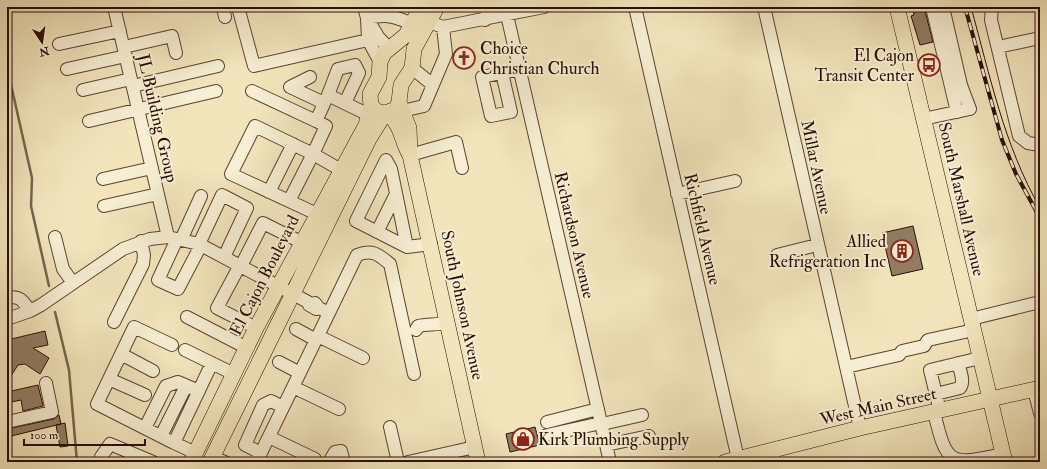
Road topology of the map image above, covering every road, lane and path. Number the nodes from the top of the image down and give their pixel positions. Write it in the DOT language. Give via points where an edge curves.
graph roads {
  1 [pos="114,7"];
  2 [pos="238,7"];
  3 [pos="421,7"];
  4 [pos="437,7"];
  5 [pos="488,7"];
  6 [pos="544,7"];
  7 [pos="635,7"];
  8 [pos="764,7"];
  9 [pos="897,7"];
  10 [pos="932,7"];
  11 [pos="943,7"];
  12 [pos="992,7"];
  13 [pos="390,11"];
  14 [pos="365,13"];
  15 [pos="507,15"];
  16 [pos="485,20"];
  17 [pos="413,24"];
  18 [pos="436,24"];
  19 [pos="120,31"];
  20 [pos="1040,38"];
  21 [pos="368,40"];
  22 [pos="59,44"];
  23 [pos="392,47"];
  24 [pos="998,47"];
  25 [pos="125,51"];
  26 [pos="176,53"];
  27 [pos="380,62"];
  28 [pos="412,62"];
  29 [pos="218,66"];
  30 [pos="67,69"];
  31 [pos="520,69"];
  32 [pos="502,73"];
  33 [pos="310,77"];
  34 [pos="132,83"];
  35 [pos="432,85"];
  36 [pos="83,90"];
  37 [pos="252,91"];
  38 [pos="216,92"];
  39 [pos="326,99"];
  40 [pos="345,104"];
  41 [pos="401,106"];
  42 [pos="138,110"];
  43 [pos="370,111"];
  44 [pos="957,112"];
  45 [pos="386,113"];
  46 [pos="923,119"];
  47 [pos="316,121"];
  48 [pos="89,122"];
  49 [pos="293,144"];
  50 [pos="1040,145"];
  51 [pos="313,154"];
  52 [pos="410,155"];
  53 [pos="152,168"];
  54 [pos="462,168"];
  55 [pos="341,170"];
  56 [pos="103,179"];
  57 [pos="735,181"];
  58 [pos="269,192"];
  59 [pos="158,194"];
  60 [pos="396,194"];
  61 [pos="677,194"];
  62 [pos="201,196"];
  63 [pos="289,201"];
  64 [pos="104,206"];
  65 [pos="317,214"];
  66 [pos="377,232"];
  67 [pos="55,237"];
  68 [pos="175,239"];
  69 [pos="141,241"];
  70 [pos="301,242"];
  71 [pos="200,244"];
  72 [pos="431,244"];
  73 [pos="817,245"];
  74 [pos="407,247"];
  75 [pos="777,255"];
  76 [pos="224,257"];
  77 [pos="240,266"];
  78 [pos="73,283"];
  79 [pos="279,286"];
  80 [pos="292,293"];
  81 [pos="7,298"];
  82 [pos="1040,302"];
  83 [pos="30,311"];
  84 [pos="324,311"];
  85 [pos="187,317"];
  86 [pos="7,320"];
  87 [pos="114,322"];
  88 [pos="446,323"];
  89 [pos="972,324"];
  90 [pos="256,328"];
  91 [pos="296,329"];
  92 [pos="410,331"];
  93 [pos="317,338"];
  94 [pos="172,345"];
  95 [pos="247,348"];
  96 [pos="185,350"];
  97 [pos="121,354"];
  98 [pos="363,358"];
  99 [pos="980,358"];
  100 [pos="279,362"];
  101 [pos="212,363"];
  102 [pos="958,363"];
  103 [pos="846,367"];
  104 [pos="153,371"];
  105 [pos="300,373"];
  106 [pos="234,374"];
  107 [pos="414,374"];
  108 [pos="109,379"];
  109 [pos="46,383"];
  110 [pos="186,386"];
  111 [pos="293,387"];
  112 [pos="1034,390"];
  113 [pos="199,391"];
  114 [pos="936,394"];
  115 [pos="145,396"];
  116 [pos="990,400"];
  117 [pos="283,407"];
  118 [pos="338,409"];
  119 [pos="598,409"];
  120 [pos="937,412"];
  121 [pos="1040,413"];
  122 [pos="642,415"];
  123 [pos="7,422"];
  124 [pos="547,422"];
  125 [pos="602,423"];
  126 [pos="390,427"];
  127 [pos="145,428"];
  128 [pos="860,428"];
  129 [pos="547,435"];
  130 [pos="162,436"];
  131 [pos="649,436"];
  132 [pos="269,437"];
  133 [pos="174,443"];
  134 [pos="606,445"];
  135 [pos="475,447"];
  136 [pos="774,456"];
  137 [pos="193,457"];
  138 [pos="259,457"];
  139 [pos="447,458"];
  140 [pos="1004,458"];
  141 [pos="315,459"];
  142 [pos="216,460"];
  143 [pos="732,461"];
  144 [pos="102,462"];
  145 [pos="153,462"];
  146 [pos="329,462"];
  147 [pos="344,462"];
  148 [pos="398,462"];
  149 [pos="408,462"];
  150 [pos="478,462"];
  151 [pos="610,462"];
  1 -- 19 [label="street, JL Building Group"];
  2 -- 21 [label="street" via="254,66"];
  3 -- 17 [label="main road"];
  4 -- 18 [label="main road"];
  5 -- 16 [label="street"];
  6 -- 15 [label="street"];
  7 -- 61 [label="street, Richfield Avenue"];
  8 -- 73 [label="street, Millar Avenue"];
  9 -- 46 [label="main road, South Marshall Avenue"];
  10 -- 44 [label="street"];
  11 -- 44 [label="street" via="961,85 970,109"];
  12 -- 24 [label="street"];
  13 -- 14 [label="street"];
  13 -- 17 [label="street"];
  14 -- 21 [label="street"];
  14 -- 23 [label="street" via="379,38"];
  15 -- 16 [label="street"];
  15 -- 31 [label="street, Richardson Avenue"];
  16 -- 18 [label="street"];
  17 -- 23 [label="main road" via="406,35"];
  18 -- 28 [label="main road" via="414,49"];
  18 -- 35 [label="street" via="446,54"];
  19 -- 22 [label="street"];
  19 -- 25 [label="street, JL Building Group"];
  20 -- 24 [label="street"];
  21 -- 27 [label="street"];
  23 -- 27 [label="main road" via="384,52"];
  23 -- 28 [label="main road" via="402,48"];
  24 -- 50 [label="street" via="1019,136 1028,143"];
  25 -- 26 [label="street" via="172,36"];
  25 -- 30 [label="street"];
  25 -- 34 [label="street, JL Building Group"];
  27 -- 43 [label="main road, El Cajon Boulevard" via="379,77 370,94"];
  28 -- 35 [label="street"];
  28 -- 41 [label="main road" via="401,85"];
  29 -- 34 [label="street"];
  31 -- 32 [label="street"];
  31 -- 119 [label="street, Richardson Avenue"];
  33 -- 39 [label="street" via="290,87"];
  34 -- 36 [label="street"];
  34 -- 42 [label="street, JL Building Group"];
  35 -- 41 [label="street" via="424,106"];
  37 -- 47 [label="street"];
  38 -- 42 [label="street"];
  39 -- 40 [label="street"];
  39 -- 40 [label="street" via="338,69 355,65 359,72"];
  39 -- 47 [label="street"];
  40 -- 43 [label="street"];
  41 -- 45 [label="main road, El Cajon Boulevard"];
  41 -- 52 [label="main road, South Johnson Avenue" via="409,128"];
  42 -- 48 [label="street"];
  42 -- 53 [label="street, JL Building Group"];
  43 -- 45 [label="main road"];
  43 -- 55 [label="main road, El Cajon Boulevard" via="366,125"];
  44 -- 46 [label="street"];
  45 -- 52 [label="main road, South Johnson Avenue" via="398,124"];
  45 -- 80 [label="main road, El Cajon Boulevard" via="369,139"];
  46 -- 89 [label="main road, South Marshall Avenue"];
  47 -- 51 [label="street" via="326,126"];
  49 -- 51 [label="street"];
  49 -- 58 [label="street"];
  49 -- 58 [label="street" via="255,126 231,174"];
  51 -- 55 [label="street"];
  51 -- 63 [label="street"];
  52 -- 54 [label="street" via="456,142"];
  52 -- 72 [label="main road, South Johnson Avenue"];
  53 -- 56 [label="street"];
  53 -- 59 [label="street, JL Building Group"];
  55 -- 65 [label="main road, El Cajon Boulevard"];
  57 -- 61 [label="street"];
  58 -- 63 [label="street"];
  59 -- 64 [label="street"];
  59 -- 68 [label="street, JL Building Group"];
  60 -- 66 [label="street"];
  60 -- 66 [label="street" via="386,160 356,221"];
  60 -- 74 [label="street"];
  61 -- 143 [label="street, Richfield Avenue"];
  62 -- 68 [label="street"];
  63 -- 65 [label="street"];
  65 -- 70 [label="main road, El Cajon Boulevard"];
  66 -- 74 [label="street"];
  67 -- 78 [label="street" via="63,269"];
  68 -- 69 [label="street"];
  68 -- 71 [label="street"];
  68 -- 71 [label="street" via="158,280 178,289"];
  69 -- 78 [label="street" via="119,251"];
  69 -- 87 [label="street" via="143,264"];
  70 -- 77 [label="street" via="263,223"];
  70 -- 79 [label="main road, El Cajon Boulevard"];
  71 -- 76 [label="street"];
  71 -- 76 [label="street" via="222,195 247,208"];
  72 -- 74 [label="street"];
  72 -- 88 [label="main road, South Johnson Avenue"];
  73 -- 75 [label="street"];
  73 -- 103 [label="street, Millar Avenue"];
  76 -- 77 [label="street"];
  77 -- 79 [label="street"];
  77 -- 90 [label="street" via="217,308"];
  78 -- 83 [label="street"];
  79 -- 80 [label="street"];
  79 -- 90 [label="main road, El Cajon Boulevard"];
  80 -- 84 [label="street" via="308,302 309,306"];
  80 -- 142 [label="main road, El Cajon Boulevard"];
  81 -- 83 [label="street" via="21,299"];
  82 -- 89 [label="street"];
  83 -- 86 [label="street"];
  84 -- 92 [label="street" via="357,255 367,251 379,255 390,264"];
  84 -- 93 [label="street"];
  85 -- 95 [label="street"];
  88 -- 92 [label="street" via="429,326 427,330"];
  88 -- 135 [label="main road, South Johnson Avenue"];
  89 -- 99 [label="main road, South Marshall Avenue"];
  89 -- 103 [label="street" via="928,340 924,346 899,355"];
  90 -- 95 [label="main road, El Cajon Boulevard"];
  91 -- 93 [label="street"];
  92 -- 107 [label="street"];
  93 -- 98 [label="street"];
  93 -- 105 [label="street"];
  94 -- 97 [label="street" via="134,327"];
  95 -- 106 [label="main road, El Cajon Boulevard"];
  96 -- 101 [label="street"];
  97 -- 104 [label="street"];
  97 -- 108 [label="street"];
  99 -- 102 [label="street"];
  99 -- 116 [label="main road, South Marshall Avenue"];
  100 -- 105 [label="street"];
  101 -- 106 [label="street"];
  101 -- 113 [label="street"];
  102 -- 114 [label="street" via="962,386"];
  102 -- 114 [label="street" via="930,370"];
  103 -- 128 [label="street, Millar Avenue"];
  105 -- 111 [label="street"];
  106 -- 137 [label="main road, El Cajon Boulevard"];
  108 -- 115 [label="street"];
  108 -- 127 [label="street" via="97,404"];
  109 -- 123 [label="street" via="52,412"];
  110 -- 113 [label="street"];
  110 -- 127 [label="street" via="178,382 166,386"];
  110 -- 130 [label="street"];
  111 -- 117 [label="street"];
  111 -- 118 [label="street"];
  112 -- 116 [label="main road, West Main Street"];
  112 -- 121 [label="street"];
  113 -- 133 [label="street"];
  114 -- 120 [label="street"];
  116 -- 120 [label="main road, West Main Street"];
  116 -- 140 [label="main road, South Marshall Avenue"];
  117 -- 132 [label="street"];
  117 -- 138 [label="street" via="271,401 263,405 245,445"];
  119 -- 124 [label="street"];
  119 -- 125 [label="street, Richardson Avenue"];
  120 -- 128 [label="main road, West Main Street"];
  120 -- 140 [label="street" via="943,446 955,460"];
  122 -- 125 [label="street"];
  125 -- 129 [label="street"];
  125 -- 134 [label="street, Richardson Avenue"];
  126 -- 148 [label="street"];
  127 -- 130 [label="street"];
  128 -- 136 [label="main road, West Main Street"];
  130 -- 133 [label="street"];
  131 -- 134 [label="street"];
  132 -- 138 [label="street"];
  132 -- 141 [label="street"];
  133 -- 137 [label="street"];
  134 -- 151 [label="street, Richardson Avenue"];
  135 -- 139 [label="street"];
  135 -- 150 [label="main road, South Johnson Avenue"];
  136 -- 143 [label="main road, West Main Street"];
  139 -- 149 [label="street"];
  144 -- 145 [label="street" via="101,457 110,444"];
  146 -- 147 [label="street" via="335,452 341,450"];
}
